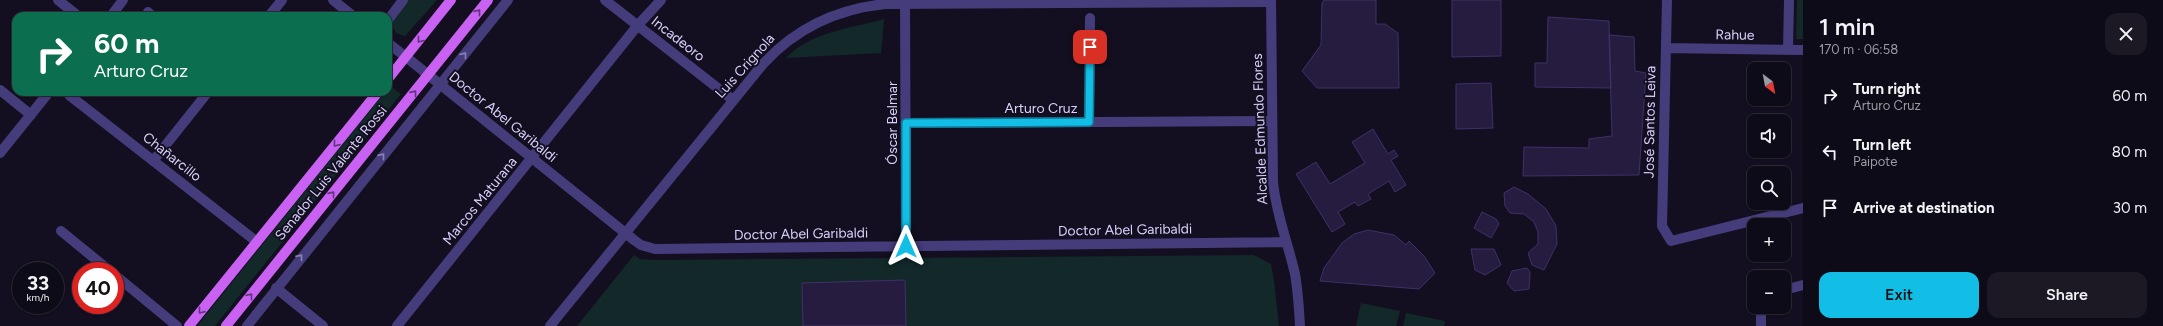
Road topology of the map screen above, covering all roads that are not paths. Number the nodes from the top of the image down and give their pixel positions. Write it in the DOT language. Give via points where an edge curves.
graph roads {
  1 [pos="58,0"];
  2 [pos="123,0"];
  3 [pos="282,0"];
  4 [pos="333,0"];
  5 [pos="403,0"];
  6 [pos="451,0"];
  7 [pos="488,0"];
  8 [pos="508,0"];
  9 [pos="605,0"];
  10 [pos="661,0"];
  11 [pos="1667,0"];
  12 [pos="1789,0"];
  13 [pos="1083,1"];
  14 [pos="1271,1"];
  15 [pos="905,2"];
  16 [pos="73,12"];
  17 [pos="113,12"];
  18 [pos="272,12"];
  19 [pos="348,12"];
  20 [pos="392,15"];
  21 [pos="1090,18"];
  22 [pos="638,26"];
  23 [pos="392,46"];
  24 [pos="1666,48"];
  25 [pos="1788,50"];
  26 [pos="1803,50"];
  27 [pos="406,58"];
  28 [pos="392,75"];
  29 [pos="428,75"];
  30 [pos="440,85"];
  31 [pos="0,90"];
  32 [pos="46,96"];
  33 [pos="71,96"];
  34 [pos="205,96"];
  35 [pos="375,96"];
  36 [pos="733,100"];
  37 [pos="31,115"];
  38 [pos="1272,121"];
  39 [pos="1089,122"];
  40 [pos="906,123"];
  41 [pos="0,153"];
  42 [pos="532,158"];
  43 [pos="153,161"];
  44 [pos="1803,208"];
  45 [pos="62,231"];
  46 [pos="625,232"];
  47 [pos="257,242"];
  48 [pos="1286,242"];
  49 [pos="906,246"];
  50 [pos="99,262"];
  51 [pos="124,282"];
  52 [pos="1803,285"];
  53 [pos="276,288"];
  54 [pos="1791,288"];
  55 [pos="1761,314"];
  56 [pos="177,326"];
  57 [pos="189,326"];
  58 [pos="226,326"];
  59 [pos="247,326"];
  60 [pos="323,326"];
  61 [pos="397,326"];
  62 [pos="550,326"];
  63 [pos="1300,326"];
  64 [pos="1761,326"];
  1 -- 16 [label="street"];
  2 -- 17 [label="street"];
  3 -- 18 [label="street"];
  4 -- 19 [label="street"];
  5 -- 20 [label="street"];
  6 -- 27 [label="main road, one-way"];
  29 -- 7 [label="main road, Senador Luis Valente Rossi, one-way"];
  30 -- 8 [label="street, one-way"];
  9 -- 22 [label="street, Incadeoro"];
  10 -- 22 [label="street, Marcos Maturana"];
  11 -- 24 [label="street, José Santos Leiva"];
  12 -- 25 [label="street"];
  13 -- 14 [label="street, Luis Crignola"];
  13 -- 15 [label="street, Luis Crignola"];
  14 -- 38 [label="street, Alcalde Edmundo Flores"];
  15 -- 36 [label="street, Luis Crignola" via="854,8 812,24 772,54"];
  15 -- 40 [label="street, Óscar Belmar"];
  21 -- 39 [label="street"];
  22 -- 36 [label="street, Incadeoro"];
  22 -- 42 [label="street, Marcos Maturana"];
  23 -- 27 [label="street, Doctor Abel Garibaldi"];
  24 -- 25 [label="street, Rahue"];
  24 -- 44 [label="street, José Santos Leiva" via="1662,226 1671,241"];
  25 -- 26 [label="street, Rahue"];
  27 -- 28 [label="main road"];
  27 -- 29 [label="street, Doctor Abel Garibaldi"];
  29 -- 30 [label="street, Doctor Abel Garibaldi"];
  58 -- 29 [label="main road, Senador Luis Valente Rossi, one-way"];
  30 -- 42 [label="street, Doctor Abel Garibaldi"];
  53 -- 30 [label="street, one-way"];
  31 -- 37 [label="street"];
  32 -- 37 [label="street"];
  33 -- 43 [label="street, Chañarcillo"];
  34 -- 43 [label="street"];
  35 -- 47 [label="main road, Senador Luis Valente Rossi, one-way"];
  36 -- 46 [label="street, Luis Crignola"];
  37 -- 41 [label="street"];
  38 -- 39 [label="street, Arturo Cruz"];
  38 -- 48 [label="street, Alcalde Edmundo Flores" via="1274,196"];
  39 -- 40 [label="street, Arturo Cruz"];
  40 -- 49 [label="street, Óscar Belmar"];
  42 -- 46 [label="street, Doctor Abel Garibaldi"];
  42 -- 61 [label="street, Marcos Maturana"];
  43 -- 47 [label="street, Chañarcillo"];
  45 -- 50 [label="street"];
  46 -- 49 [label="street, Doctor Abel Garibaldi" via="641,245 655,249"];
  46 -- 62 [label="street, Luis Crignola"];
  47 -- 57 [label="main road, Senador Luis Valente Rossi, one-way"];
  48 -- 49 [label="street, Doctor Abel Garibaldi"];
  48 -- 63 [label="street, Alcalde Edmundo Flores" via="1297,287"];
  51 -- 56 [label="street"];
  52 -- 54 [label="street"];
  53 -- 59 [label="street"];
  53 -- 60 [label="street"];
  55 -- 64 [label="street"];
}
